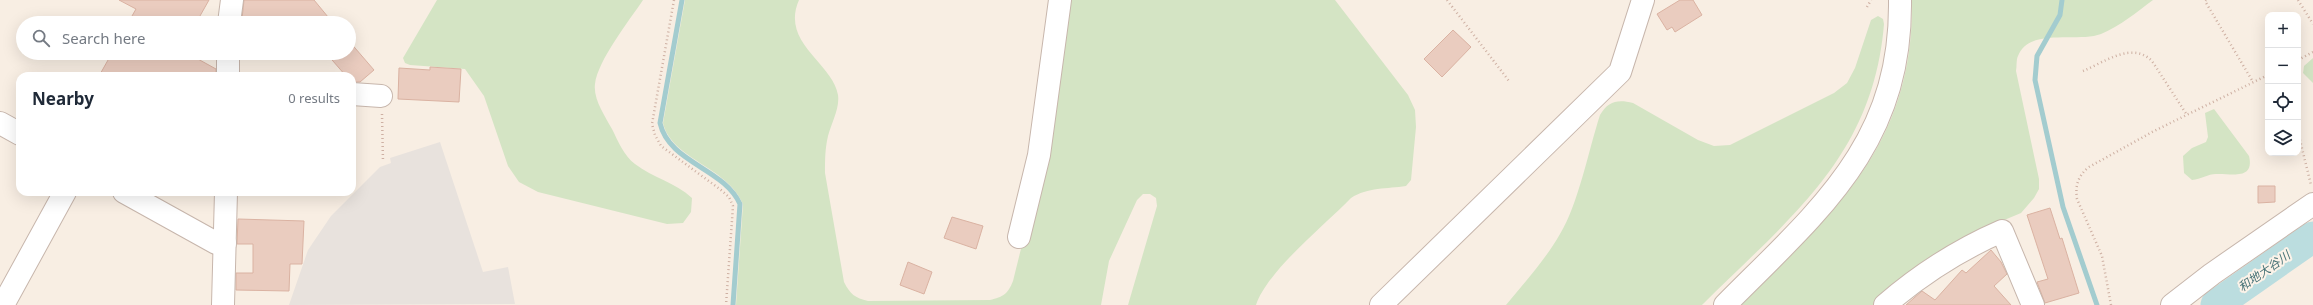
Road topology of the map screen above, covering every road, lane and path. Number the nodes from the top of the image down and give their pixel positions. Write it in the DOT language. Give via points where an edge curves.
graph roads {
  1 [pos="232,0"];
  2 [pos="674,0"];
  3 [pos="1060,0"];
  4 [pos="1447,0"];
  5 [pos="1642,0"];
  6 [pos="1871,0"];
  7 [pos="1900,0"];
  8 [pos="2206,0"];
  9 [pos="2298,0"];
  10 [pos="1867,7"];
  11 [pos="230,16"];
  12 [pos="2313,24"];
  13 [pos="2313,52"];
  14 [pos="2301,58"];
  15 [pos="228,60"];
  16 [pos="2083,71"];
  17 [pos="228,72"];
  18 [pos="2265,76"];
  19 [pos="1509,81"];
  20 [pos="2254,82"];
  21 [pos="356,94"];
  22 [pos="382,96"];
  23 [pos="2187,115"];
  24 [pos="0,123"];
  25 [pos="16,132"];
  26 [pos="2301,144"];
  27 [pos="383,162"];
  28 [pos="2313,192"];
  29 [pos="63,196"];
  30 [pos="131,196"];
  31 [pos="226,196"];
  32 [pos="2313,204"];
  33 [pos="1019,237"];
  34 [pos="225,243"];
  35 [pos="3,305"];
  36 [pos="223,305"];
  37 [pos="726,305"];
  38 [pos="1381,305"];
  39 [pos="1724,305"];
  40 [pos="1885,305"];
  41 [pos="2033,305"];
  42 [pos="2111,305"];
  43 [pos="2172,305"];
  1 -- 11 [label="street"];
  2 -- 37 [label="path" via="652,124 661,146 729,197 732,206"];
  3 -- 33 [label="street" via="1039,155"];
  4 -- 19 [label="path"];
  5 -- 38 [label="street" via="1620,72"];
  6 -- 10 [label="path"];
  7 -- 39 [label="street" via="1898,45 1893,72 1886,99 1864,149 1833,194"];
  8 -- 20 [label="path"];
  9 -- 12 [label="path"];
  13 -- 14 [label="path"];
  15 -- 17 [label="street"];
  16 -- 23 [label="path" via="2127,52 2145,54 2152,60"];
  18 -- 20 [label="path"];
  20 -- 23 [label="path"];
  21 -- 22 [label="street"];
  22 -- 27 [label="path"];
  23 -- 42 [label="path" via="2088,167 2078,181 2077,199 2102,256"];
  24 -- 25 [label="street"];
  26 -- 28 [label="path"];
  29 -- 35 [label="street"];
  30 -- 34 [label="street" via="216,243"];
  31 -- 34 [label="street"];
  32 -- 43 [label="street" via="2217,270"];
  34 -- 36 [label="street"];
  40 -- 41 [label="street" via="1930,268 2002,231"];
}
